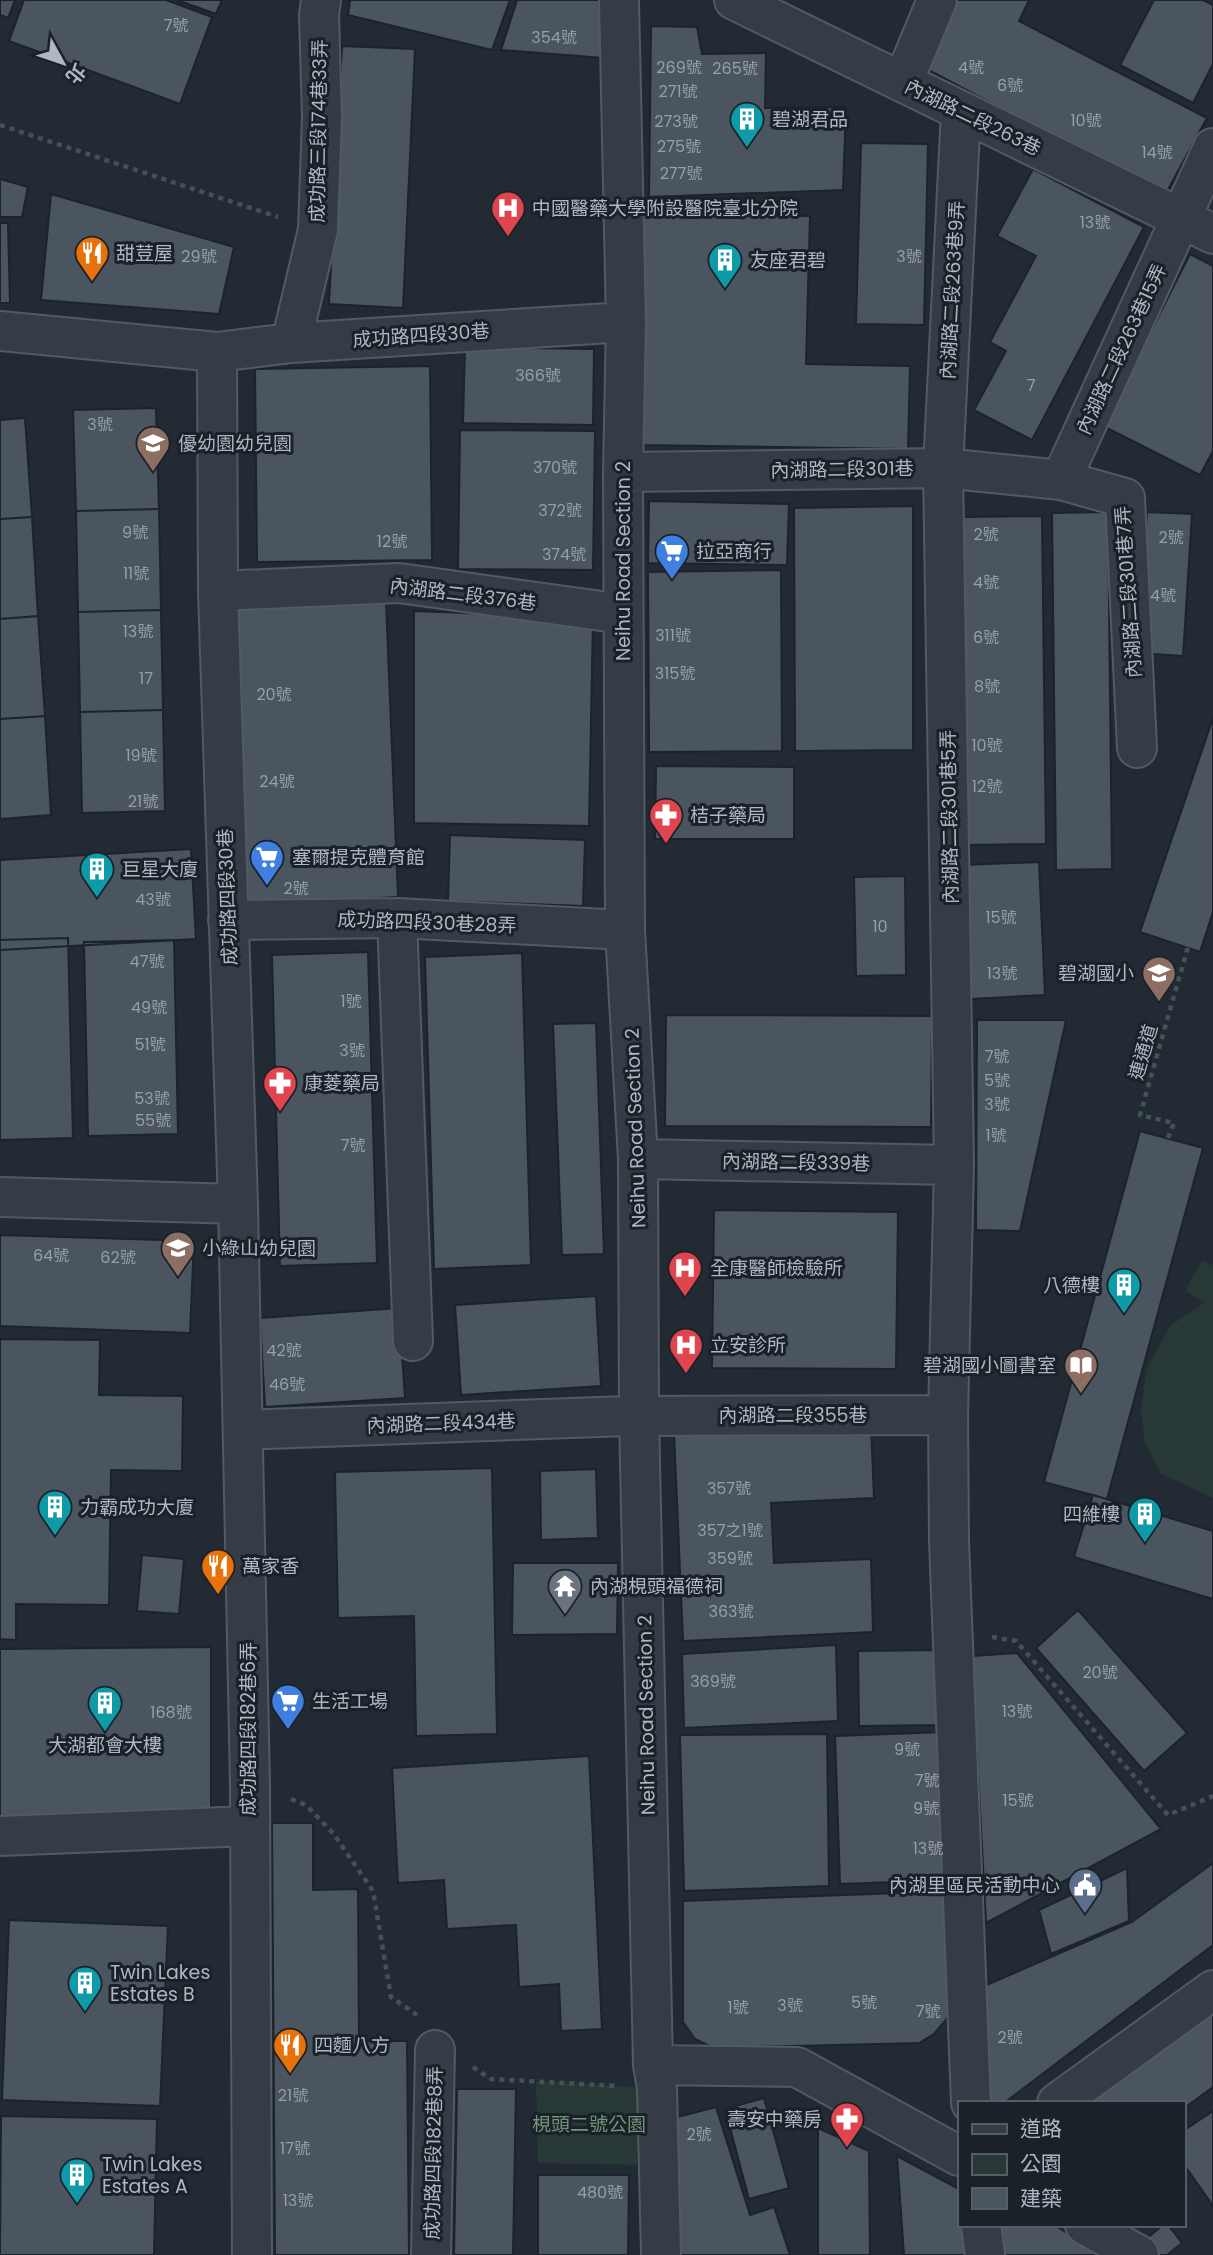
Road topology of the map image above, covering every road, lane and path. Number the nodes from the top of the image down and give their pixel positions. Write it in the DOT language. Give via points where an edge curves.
graph roads {
  1 [pos="321,0"];
  2 [pos="619,0"];
  3 [pos="734,0"];
  4 [pos="937,0"];
  5 [pos="903,82"];
  6 [pos="961,111"];
  7 [pos="0,125"];
  8 [pos="1213,148"];
  9 [pos="1197,226"];
  10 [pos="318,230"];
  11 [pos="626,322"];
  12 [pos="0,331"];
  13 [pos="291,343"];
  14 [pos="217,352"];
  15 [pos="943,468"];
  16 [pos="623,472"];
  17 [pos="1061,480"];
  18 [pos="218,591"];
  19 [pos="623,614"];
  20 [pos="1137,748"];
  21 [pos="397,918"];
  22 [pos="228,920"];
  23 [pos="625,930"];
  24 [pos="1188,947"];
  25 [pos="1168,1138"];
  26 [pos="638,1160"];
  27 [pos="954,1165"];
  28 [pos="0,1196"];
  29 [pos="238,1204"];
  30 [pos="413,1341"];
  31 [pos="639,1415"];
  32 [pos="948,1415"];
  33 [pos="243,1430"];
  34 [pos="953,1631"];
  35 [pos="250,1785"];
  36 [pos="1213,1796"];
  37 [pos="249,1826"];
  38 [pos="0,1836"];
  39 [pos="1213,1990"];
  40 [pos="435,2050"];
  41 [pos="655,2077"];
  42 [pos="971,2101"];
  43 [pos="1060,2101"];
  44 [pos="958,2155"];
  45 [pos="981,2227"];
  46 [pos="1089,2227"];
  47 [pos="251,2255"];
  48 [pos="431,2255"];
  49 [pos="661,2255"];
  50 [pos="985,2255"];
  51 [pos="1139,2255"];
  1 -- 10 [label="street, 成功路三段174巷33弄"];
  2 -- 11 [label="street, Neihu Road Section 2"];
  3 -- 5 [label="street, 內湖路二段263巷"];
  4 -- 5 [label="street"];
  5 -- 6 [label="street, 內湖路二段263巷"];
  6 -- 9 [label="street, 內湖路二段263巷"];
  6 -- 15 [label="street, 內湖路二段263巷9弄"];
  7 -- 10 [label="path"];
  8 -- 9 [label="street, 內湖路二段263巷15弄"];
  9 -- 17 [label="street, 內湖路二段263巷15弄"];
  10 -- 13 [label="street, 成功路三段174巷33弄"];
  11 -- 13 [label="street, 成功路四段30巷"];
  11 -- 16 [label="street, Neihu Road Section 2"];
  12 -- 14 [label="street, 成功路四段30巷"];
  13 -- 14 [label="street, 成功路四段30巷"];
  14 -- 18 [label="street, 成功路四段30巷"];
  15 -- 16 [label="street, 內湖路二段301巷"];
  15 -- 17 [label="street, 內湖路二段301巷"];
  15 -- 27 [label="street, 內湖路二段301巷5弄"];
  16 -- 19 [label="street, Neihu Road Section 2"];
  17 -- 20 [label="street, 內湖路二段301巷7弄" via="1125,498"];
  18 -- 19 [label="street, 內湖路二段376巷" via="398,583"];
  18 -- 22 [label="street, 成功路四段30巷"];
  19 -- 23 [label="street, Neihu Road Section 2"];
  21 -- 22 [label="street, 成功路四段30巷28弄"];
  21 -- 23 [label="street, 成功路四段30巷28弄"];
  21 -- 30 [label="street"];
  22 -- 29 [label="street, 成功路四段30巷"];
  23 -- 26 [label="street, Neihu Road Section 2"];
  24 -- 25 [label="path, 連通道" via="1140,1115 1174,1123"];
  26 -- 27 [label="street, 內湖路二段339巷"];
  26 -- 31 [label="street, Neihu Road Section 2"];
  27 -- 32 [label="street, 內湖路二段301巷5弄"];
  28 -- 29 [label="street"];
  29 -- 33 [label="street, 成功路四段182巷6弄"];
  31 -- 32 [label="street, 內湖路二段355巷"];
  31 -- 33 [label="street, 內湖路二段434巷"];
  31 -- 41 [label="street, Neihu Road Section 2"];
  32 -- 34 [label="street, 內湖路二段301巷5弄"];
  33 -- 35 [label="street, 成功路四段182巷6弄"];
  34 -- 36 [label="path" via="1016,1640 1168,1815"];
  34 -- 42 [label="street, 內湖路二段301巷5弄"];
  35 -- 37 [label="street, 成功路四段182巷6弄"];
  35 -- 40 [label="path" via="306,1805 340,1843 373,1891 391,1997 419,2017"];
  37 -- 38 [label="street"];
  37 -- 47 [label="street, 成功路四段182巷6弄"];
  39 -- 43 [label="street"];
  40 -- 41 [label="path" via="491,2079"];
  40 -- 48 [label="street, 成功路四段182巷8弄"];
  41 -- 44 [label="street" via="797,2067"];
  41 -- 49 [label="street, Neihu Road Section 2"];
  45 -- 50 [label="street"];
  46 -- 51 [label="street"];
}
